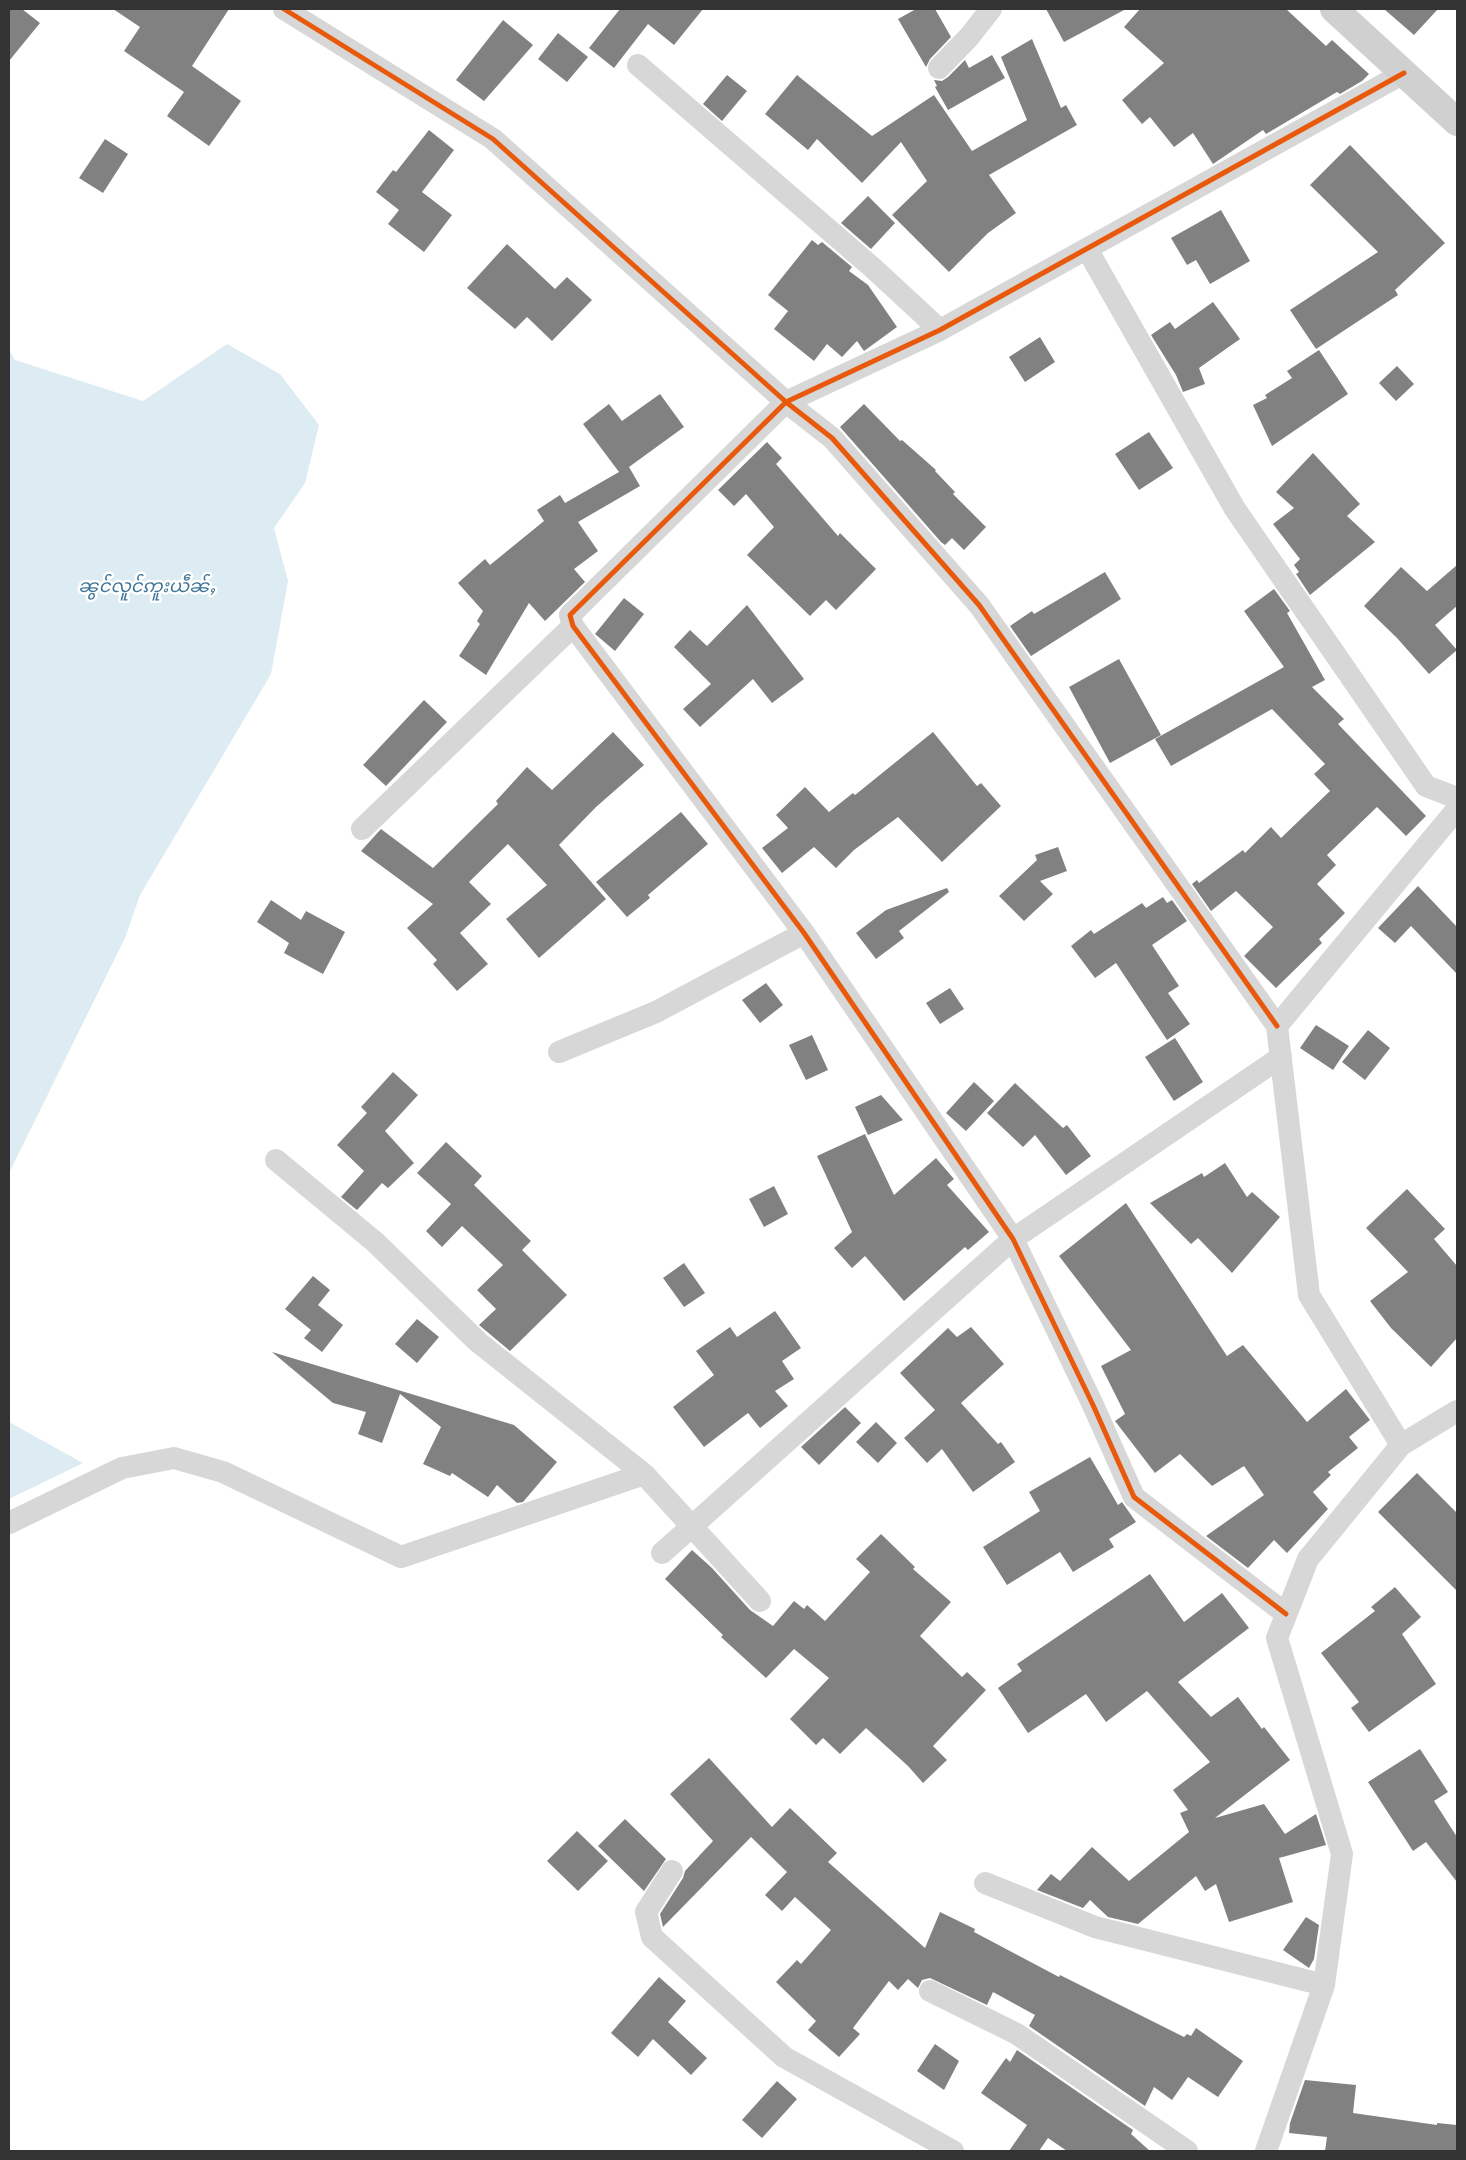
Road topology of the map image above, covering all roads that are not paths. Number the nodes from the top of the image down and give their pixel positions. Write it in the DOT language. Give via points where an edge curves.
graph roads {
  1 [pos="284,9"];
  2 [pos="991,9"];
  3 [pos="1334,9"];
  4 [pos="638,65"];
  5 [pos="939,68"];
  6 [pos="1404,73"];
  7 [pos="1457,122"];
  8 [pos="1087,249"];
  9 [pos="940,330"];
  10 [pos="786,402"];
  11 [pos="573,626"];
  12 [pos="1457,798"];
  13 [pos="1457,809"];
  14 [pos="362,829"];
  15 [pos="804,934"];
  16 [pos="1277,1026"];
  17 [pos="559,1052"];
  18 [pos="1281,1057"];
  19 [pos="276,1160"];
  20 [pos="1013,1239"];
  21 [pos="1457,1410"];
  22 [pos="1401,1445"];
  23 [pos="644,1474"];
  24 [pos="9,1523"];
  25 [pos="691,1527"];
  26 [pos="662,1553"];
  27 [pos="760,1601"];
  28 [pos="1286,1614"];
  29 [pos="672,1871"];
  30 [pos="985,1883"];
  31 [pos="1324,1985"];
  32 [pos="930,1992"];
  33 [pos="953,2151"];
  34 [pos="1188,2151"];
  35 [pos="1266,2151"];
  1 -- 10 [label="street" via="493,138"];
  2 -- 5 [label="street"];
  3 -- 6 [label="street"];
  4 -- 9 [label="street"];
  6 -- 7 [label="street"];
  6 -- 8 [label="street"];
  8 -- 9 [label="street"];
  8 -- 12 [label="street" via="1235,509 1426,786"];
  9 -- 10 [label="street"];
  10 -- 11 [label="street" via="570,615"];
  10 -- 16 [label="street" via="832,438 979,605"];
  11 -- 14 [label="street"];
  11 -- 15 [label="street"];
  13 -- 16 [label="street"];
  15 -- 17 [label="street" via="656,1012"];
  15 -- 20 [label="street"];
  16 -- 18 [label="street"];
  18 -- 20 [label="street"];
  18 -- 22 [label="street" via="1310,1295"];
  19 -- 23 [label="street" via="375,1242 478,1342"];
  20 -- 25 [label="street"];
  20 -- 28 [label="street" via="1134,1498"];
  21 -- 22 [label="street"];
  22 -- 28 [label="street" via="1308,1559"];
  23 -- 24 [label="street" via="401,1557 223,1472 174,1458 122,1468"];
  23 -- 25 [label="street"];
  25 -- 26 [label="street"];
  25 -- 27 [label="street"];
  28 -- 31 [label="street" via="1277,1638 1342,1854"];
  29 -- 33 [label="street" via="646,1912 652,1937 784,2057"];
  30 -- 31 [label="street" via="1095,1927"];
  31 -- 35 [label="street"];
  32 -- 34 [label="street" via="1017,2034"];
}
